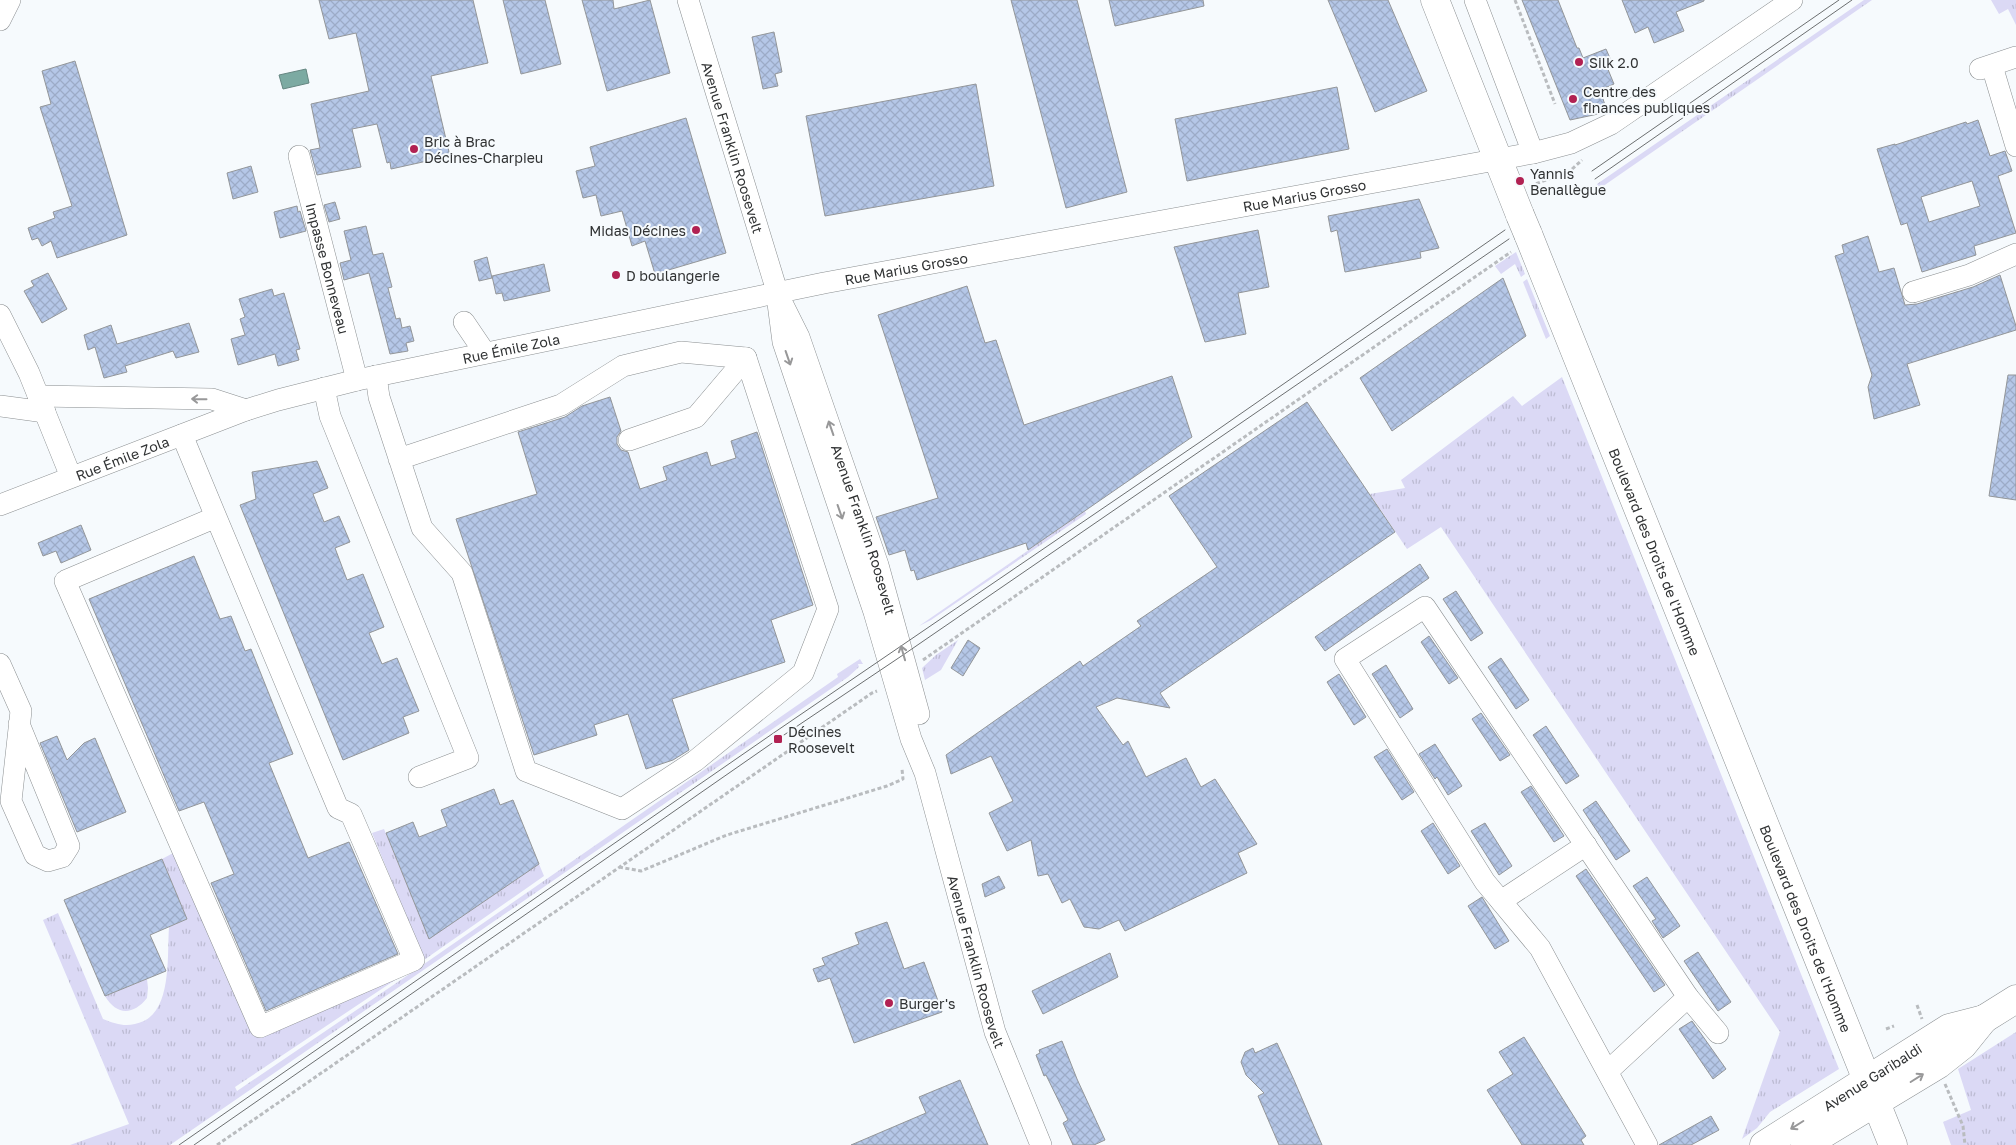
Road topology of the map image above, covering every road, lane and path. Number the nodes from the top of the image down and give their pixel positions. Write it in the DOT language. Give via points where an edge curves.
graph roads {
  1 [pos="10,0"];
  2 [pos="688,0"];
  3 [pos="1435,0"];
  4 [pos="1475,0"];
  5 [pos="1515,0"];
  6 [pos="1788,1"];
  7 [pos="0,20"];
  8 [pos="2016,56"];
  9 [pos="1556,104"];
  10 [pos="2016,146"];
  11 [pos="1533,153"];
  12 [pos="299,156"];
  13 [pos="1499,160"];
  14 [pos="1570,171"];
  15 [pos="1519,223"];
  16 [pos="2016,254"];
  17 [pos="1912,292"];
  18 [pos="777,293"];
  19 [pos="0,314"];
  20 [pos="464,322"];
  21 [pos="485,353"];
  22 [pos="746,358"];
  23 [pos="367,378"];
  24 [pos="324,388"];
  25 [pos="42,404"];
  26 [pos="0,406"];
  27 [pos="246,410"];
  28 [pos="182,435"];
  29 [pos="629,440"];
  30 [pos="399,459"];
  31 [pos="72,478"];
  32 [pos="0,505"];
  33 [pos="216,516"];
  34 [pos="0,664"];
  35 [pos="920,664"];
  36 [pos="879,691"];
  37 [pos="19,724"];
  38 [pos="900,760"];
  39 [pos="419,777"];
  40 [pos="1586,845"];
  41 [pos="619,867"];
  42 [pos="1501,901"];
  43 [pos="1688,997"];
  44 [pos="2016,999"];
  45 [pos="1984,1019"];
  46 [pos="1894,1026"];
  47 [pos="1886,1029"];
  48 [pos="1718,1032"];
  49 [pos="1939,1064"];
  50 [pos="1608,1071"];
  51 [pos="1872,1092"];
  52 [pos="217,1145"];
  53 [pos="1041,1145"];
  54 [pos="1647,1145"];
  55 [pos="1764,1145"];
  56 [pos="1805,1145"];
  57 [pos="1893,1145"];
  58 [pos="1965,1145"];
  1 -- 7 [label="street"];
  2 -- 18 [label="street, Avenue Franklin Roosevelt"];
  3 -- 13 [label="main road, Boulevard des Droits de l'Homme"];
  4 -- 11 [label="street"];
  5 -- 9 [label="path"];
  6 -- 11 [label="street, Rue Marius Grosso" via="1611,124 1571,142"];
  8 -- 10 [label="street" via="1986,67"];
  11 -- 13 [label="street, Rue Marius Grosso"];
  12 -- 23 [label="street, Impasse Bonneveau"];
  13 -- 15 [label="main road, Boulevard des Droits de l'Homme"];
  13 -- 18 [label="street, Rue Marius Grosso"];
  14 -- 15 [label="path"];
  15 -- 35 [label="path" via="924,657"];
  15 -- 51 [label="main road, Boulevard des Droits de l'Homme"];
  16 -- 17 [label="street" via="1969,275"];
  18 -- 21 [label="street, Rue Émile Zola"];
  18 -- 53 [label="street, Avenue Franklin Roosevelt" via="783,342 882,610 911,739 925,773 995,1032"];
  19 -- 25 [label="street"];
  20 -- 21 [label="street"];
  21 -- 23 [label="street, Rue Émile Zola"];
  22 -- 29 [label="street" via="696,417"];
  22 -- 30 [label="street" via="681,352 623,366 561,405"];
  22 -- 30 [label="street, Impasse Bonneveau" via="828,609 803,673 695,761 622,809 526,771 462,573 422,528"];
  23 -- 24 [label="street, Rue Émile Zola"];
  23 -- 30 [label="street, Impasse Bonneveau" via="379,398"];
  24 -- 27 [label="street, Rue Émile Zola"];
  24 -- 39 [label="street" via="330,416 468,758"];
  25 -- 26 [label="street"];
  27 -- 25 [label="street, one-way" via="212,399"];
  25 -- 31 [label="street"];
  27 -- 28 [label="street, Rue Émile Zola"];
  28 -- 31 [label="street, Rue Émile Zola"];
  28 -- 33 [label="street"];
  31 -- 32 [label="street, Rue Émile Zola"];
  33 -- 33 [label="street" via="65,581 260,1027 414,960 351,814 338,808"];
  34 -- 37 [label="street" via="21,711"];
  36 -- 41 [label="path"];
  37 -- 37 [label="street" via="11,801 35,855 48,861 62,857 69,846"];
  38 -- 41 [label="path" via="903,779 887,786 727,835 641,871"];
  40 -- 42 [label="street"];
  40 -- 42 [label="street" via="1425,607 1345,659 1485,882"];
  40 -- 43 [label="street"];
  41 -- 52 [label="path"];
  42 -- 50 [label="street" via="1540,948"];
  43 -- 48 [label="street"];
  43 -- 50 [label="street"];
  44 -- 45 [label="main road, Avenue Garibaldi"];
  45 -- 49 [label="main road, Avenue Garibaldi" via="1963,1045"];
  45 -- 51 [label="main road, Avenue Garibaldi" via="1949,1028 1893,1063"];
  46 -- 47 [label="path"];
  51 -- 49 [label="main road, Avenue Garibaldi, one-way"];
  49 -- 58 [label="path" via="1963,1126"];
  50 -- 54 [label="street"];
  51 -- 55 [label="main road, Avenue Garibaldi, one-way"];
  51 -- 56 [label="main road, Avenue Garibaldi"];
  51 -- 57 [label="main road, Boulevard des Droits de l'Homme"];
}
